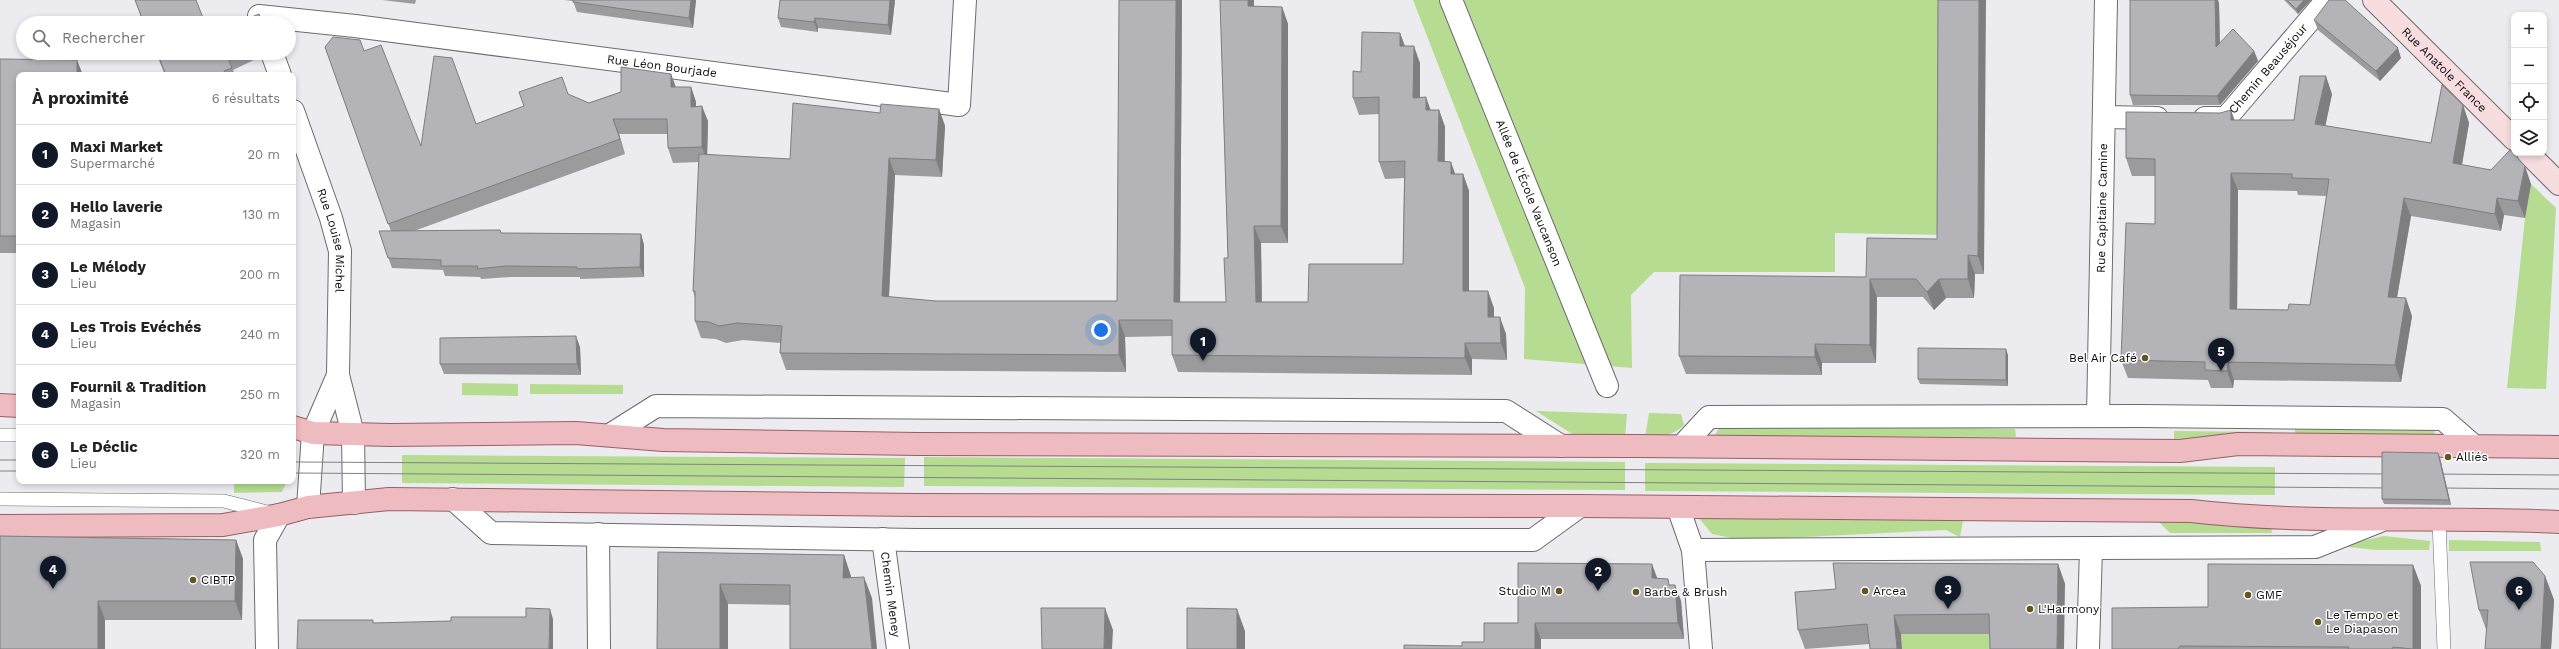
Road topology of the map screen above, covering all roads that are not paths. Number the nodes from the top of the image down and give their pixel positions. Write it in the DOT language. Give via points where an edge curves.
graph roads {
  1 [pos="965,0"];
  2 [pos="1451,0"];
  3 [pos="2106,0"];
  4 [pos="2327,0"];
  5 [pos="2374,0"];
  6 [pos="258,13"];
  7 [pos="280,16"];
  8 [pos="296,18"];
  9 [pos="275,60"];
  10 [pos="279,72"];
  11 [pos="2104,117"];
  12 [pos="296,119"];
  13 [pos="2511,136"];
  14 [pos="2531,156"];
  15 [pos="2559,184"];
  16 [pos="338,375"];
  17 [pos="1607,386"];
  18 [pos="0,405"];
  19 [pos="16,406"];
  20 [pos="2098,416"];
  21 [pos="300,431"];
  22 [pos="353,434"];
  23 [pos="0,435"];
  24 [pos="16,435"];
  25 [pos="610,435"];
  26 [pos="1561,446"];
  27 [pos="1682,446"];
  28 [pos="2475,447"];
  29 [pos="2559,447"];
  30 [pos="0,499"];
  31 [pos="453,499"];
  32 [pos="354,502"];
  33 [pos="1580,506"];
  34 [pos="308,507"];
  35 [pos="1678,507"];
  36 [pos="279,515"];
  37 [pos="2380,521"];
  38 [pos="2440,521"];
  39 [pos="2559,522"];
  40 [pos="0,526"];
  41 [pos="598,534"];
  42 [pos="883,539"];
  43 [pos="2091,548"];
  44 [pos="1693,550"];
  45 [pos="267,649"];
  46 [pos="599,649"];
  47 [pos="898,649"];
  48 [pos="1701,649"];
  49 [pos="2088,649"];
  50 [pos="2444,649"];
  1 -- 8 [label="street, Rue Léon Bourjade" via="959,105"];
  2 -- 17 [label="street, Allée de l'École Vaucanson"];
  3 -- 11 [label="street, Rue Capitaine Camine"];
  4 -- 11 [label="street, Chemin Beauséjour" via="2226,118"];
  5 -- 13 [label="street, Rue Anatole France"];
  6 -- 7 [label="street, Rue Léon Bourjade"];
  9 -- 10 [label="street"];
  11 -- 20 [label="street, Rue Capitaine Camine"];
  12 -- 16 [label="street, Rue Louise Michel" via="340,251"];
  14 -- 15 [label="street"];
  16 -- 21 [label="street, Rue Louise Michel"];
  16 -- 22 [label="street, Rue Louise Michel"];
  18 -- 19 [label="main road"];
  20 -- 27 [label="street" via="1709,417"];
  20 -- 28 [label="street" via="2443,419"];
  21 -- 22 [label="main road"];
  21 -- 34 [label="street, Rue Louise Michel"];
  22 -- 25 [label="main road"];
  22 -- 32 [label="street, Rue Louise Michel"];
  23 -- 24 [label="lane"];
  25 -- 26 [label="main road" via="663,440 917,444"];
  25 -- 26 [label="street" via="656,406 1506,411"];
  26 -- 27 [label="main road"];
  27 -- 28 [label="main road" via="2180,451 2238,444"];
  28 -- 29 [label="main road"];
  30 -- 36 [label="lane" via="224,501"];
  31 -- 32 [label="main road"];
  31 -- 33 [label="main road" via="933,505"];
  31 -- 41 [label="street" via="491,533"];
  32 -- 34 [label="main road"];
  33 -- 35 [label="main road"];
  33 -- 42 [label="street" via="1533,540"];
  34 -- 36 [label="main road"];
  35 -- 37 [label="main road" via="2191,511 2233,516"];
  35 -- 44 [label="street"];
  36 -- 40 [label="main road" via="223,525"];
  36 -- 45 [label="street" via="265,540"];
  37 -- 38 [label="main road"];
  37 -- 43 [label="street" via="2315,547"];
  38 -- 39 [label="main road"];
  38 -- 50 [label="lane"];
  41 -- 42 [label="street"];
  41 -- 46 [label="street"];
  42 -- 47 [label="street, Chemin Meney"];
  43 -- 44 [label="street"];
  43 -- 49 [label="street"];
  44 -- 48 [label="street"];
}
